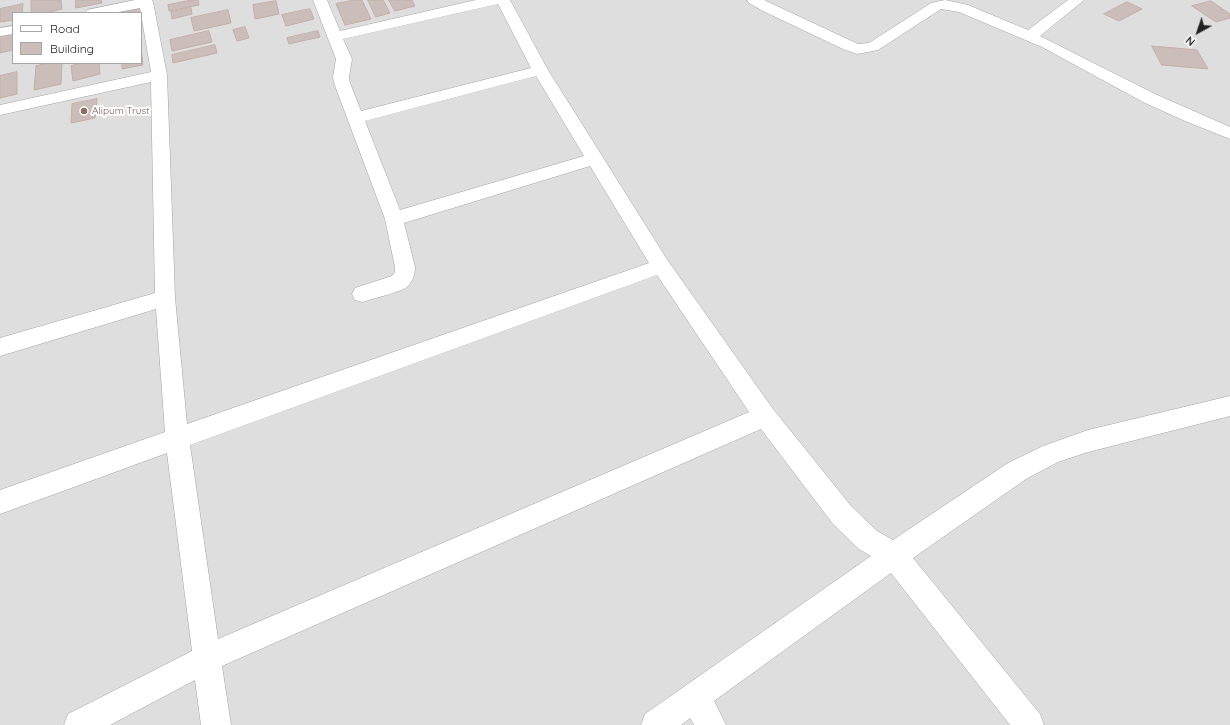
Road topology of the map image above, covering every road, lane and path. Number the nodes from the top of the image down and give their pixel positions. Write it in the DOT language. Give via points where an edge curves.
graph roads {
  1 [pos="320,0"];
  2 [pos="495,0"];
  3 [pos="503,0"];
  4 [pos="754,0"];
  5 [pos="1077,0"];
  6 [pos="146,1"];
  7 [pos="96,12"];
  8 [pos="12,30"];
  9 [pos="0,32"];
  10 [pos="336,36"];
  11 [pos="1030,36"];
  12 [pos="540,70"];
  13 [pos="159,75"];
  14 [pos="0,110"];
  15 [pos="355,118"];
  16 [pos="1230,133"];
  17 [pos="595,159"];
  18 [pos="394,219"];
  19 [pos="661,266"];
  20 [pos="362,294"];
  21 [pos="165,298"];
  22 [pos="0,347"];
  23 [pos="1230,406"];
  24 [pos="765,416"];
  25 [pos="177,438"];
  26 [pos="0,502"];
  27 [pos="894,555"];
  28 [pos="208,658"];
  29 [pos="695,698"];
  30 [pos="79,725"];
  31 [pos="216,725"];
  32 [pos="656,725"];
  33 [pos="711,725"];
  34 [pos="1028,725"];
  1 -- 10 [label="street"];
  2 -- 10 [label="street"];
  3 -- 12 [label="street"];
  4 -- 11 [label="street" via="857,49 873,47 929,9 944,4 963,8"];
  5 -- 11 [label="street"];
  6 -- 7 [label="street"];
  6 -- 13 [label="street"];
  8 -- 9 [label="street"];
  10 -- 15 [label="street" via="344,59 342,83"];
  11 -- 16 [label="street" via="1149,98"];
  12 -- 15 [label="street"];
  12 -- 17 [label="street"];
  13 -- 14 [label="street"];
  13 -- 21 [label="street"];
  15 -- 18 [label="street"];
  17 -- 18 [label="street"];
  17 -- 19 [label="street"];
  18 -- 20 [label="street" via="405,274 395,284"];
  19 -- 24 [label="street"];
  19 -- 25 [label="street"];
  21 -- 22 [label="street"];
  21 -- 25 [label="street"];
  23 -- 27 [label="street" via="1088,441 1051,454 1018,471"];
  24 -- 27 [label="street" via="842,514 868,540"];
  24 -- 28 [label="street"];
  25 -- 26 [label="street"];
  25 -- 28 [label="street"];
  27 -- 29 [label="street"];
  27 -- 34 [label="street"];
  28 -- 30 [label="street"];
  28 -- 31 [label="street"];
  29 -- 32 [label="street"];
  29 -- 33 [label="street"];
}
